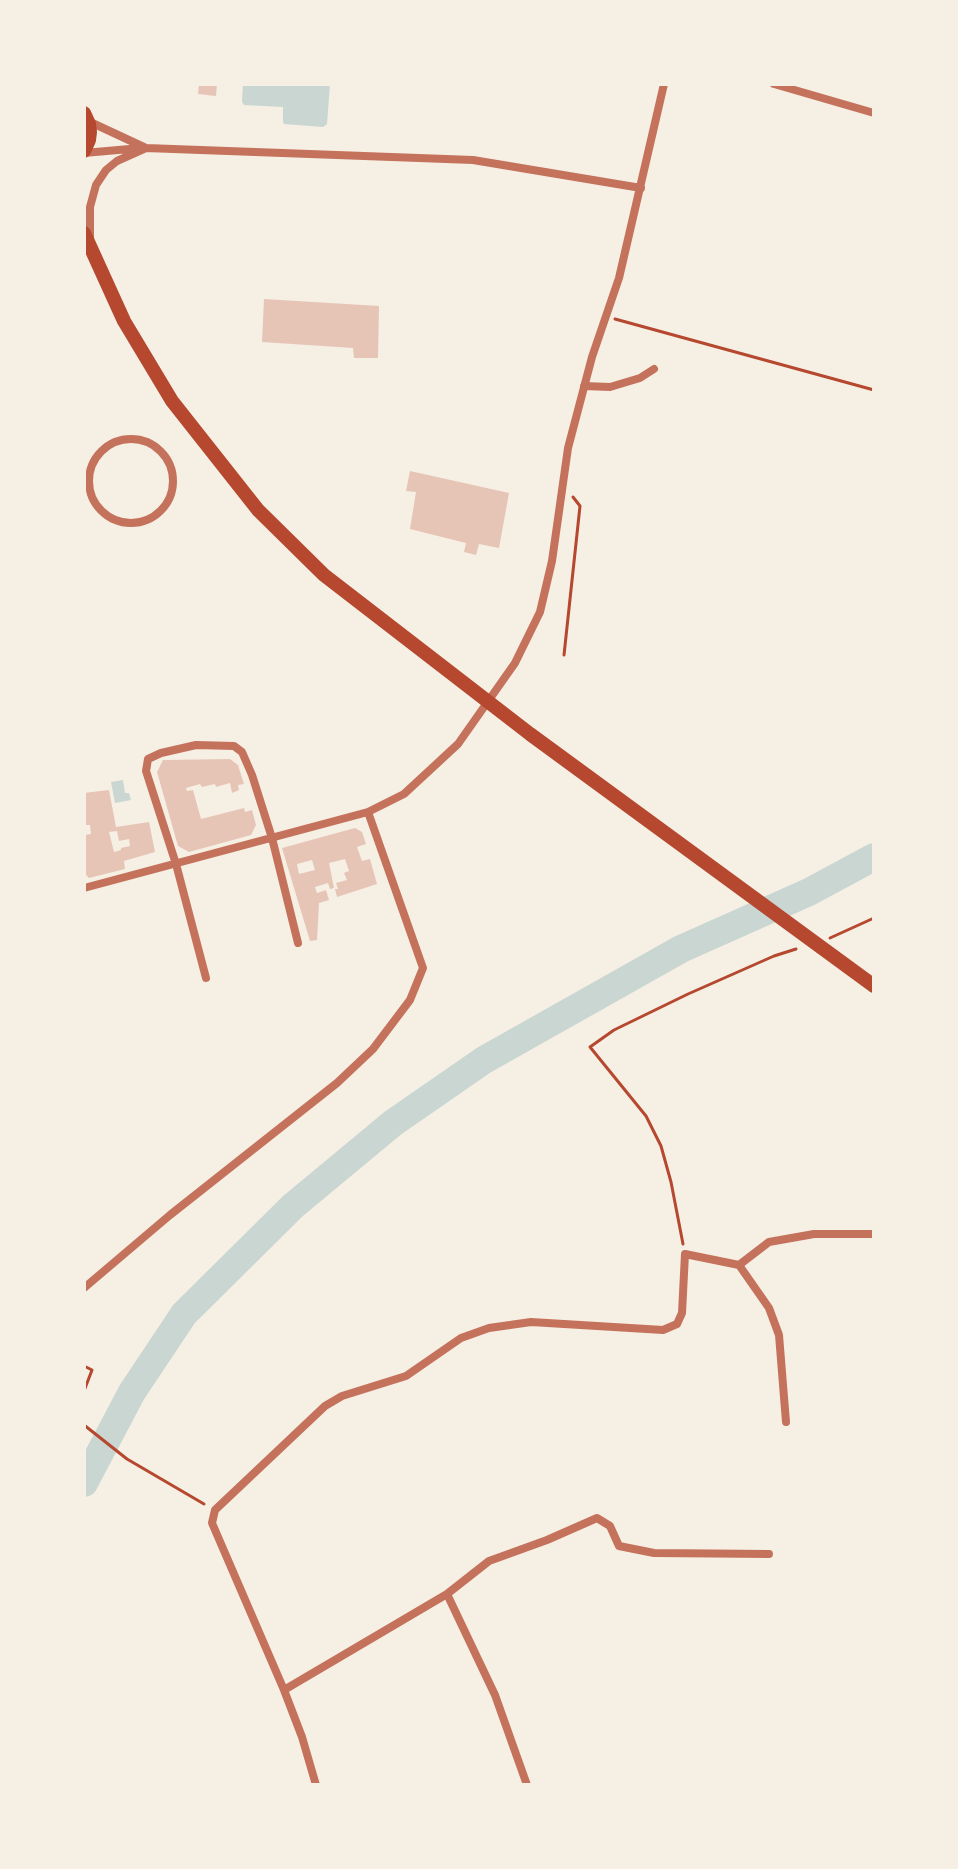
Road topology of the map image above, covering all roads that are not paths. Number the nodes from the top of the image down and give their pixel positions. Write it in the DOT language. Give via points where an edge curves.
graph roads {
  1 [pos="664,84"];
  2 [pos="774,84"];
  3 [pos="874,113"];
  4 [pos="86,117"];
  5 [pos="146,148"];
  6 [pos="84,152"];
  7 [pos="641,188"];
  8 [pos="84,219"];
  9 [pos="87,238"];
  10 [pos="654,369"];
  11 [pos="584,386"];
  12 [pos="86,476"];
  13 [pos="368,812"];
  14 [pos="272,838"];
  15 [pos="176,864"];
  16 [pos="84,888"];
  17 [pos="298,943"];
  18 [pos="206,978"];
  19 [pos="874,986"];
  20 [pos="874,1234"];
  21 [pos="739,1265"];
  22 [pos="84,1288"];
  23 [pos="786,1422"];
  24 [pos="769,1554"];
  25 [pos="447,1594"];
  26 [pos="284,1690"];
  27 [pos="316,1785"];
  28 [pos="527,1785"];
  1 -- 7 [label="street"];
  2 -- 3 [label="street"];
  4 -- 5 [label="street"];
  4 -- 6 [label="highway" via="90,132"];
  5 -- 6 [label="street"];
  5 -- 7 [label="street" via="473,160"];
  5 -- 9 [label="street" via="117,161 96,185"];
  7 -- 11 [label="street"];
  8 -- 9 [label="highway"];
  9 -- 19 [label="highway" via="124,321 172,401 258,510 324,575 723,876 823,942"];
  10 -- 11 [label="street" via="610,387"];
  11 -- 13 [label="street" via="540,612 515,663 458,744 404,794"];
  12 -- 12 [label="street" via="95,503 117,521 144,521 157,515 172,491 173,477 162,452 138,439 112,443"];
  13 -- 14 [label="street"];
  13 -- 22 [label="street" via="423,968 410,1000 373,1049 337,1083"];
  14 -- 15 [label="street"];
  14 -- 15 [label="street" via="242,752 234,746 196,745 161,753 148,759 146,771"];
  14 -- 17 [label="street"];
  15 -- 16 [label="street"];
  15 -- 18 [label="street"];
  20 -- 21 [label="street" via="814,1234 769,1242"];
  21 -- 23 [label="street" via="769,1308 779,1335"];
  21 -- 26 [label="street" via="685,1254 682,1313 677,1324 663,1330 531,1322 489,1328 461,1338 406,1376 325,1406 215,1510 212,1523"];
  24 -- 25 [label="street" via="654,1553 619,1546 610,1526 597,1518 489,1561"];
  25 -- 26 [label="street"];
  25 -- 28 [label="street" via="495,1695"];
  26 -- 27 [label="street"];
}
